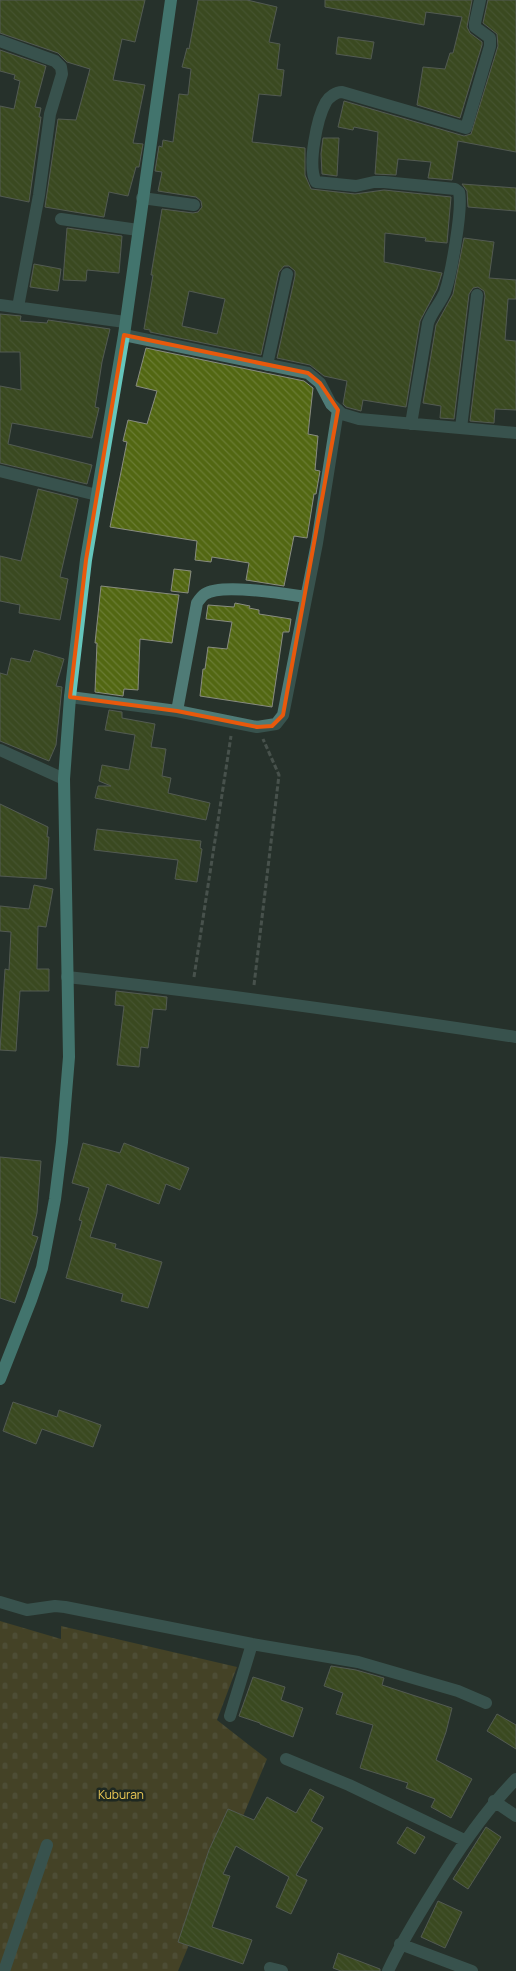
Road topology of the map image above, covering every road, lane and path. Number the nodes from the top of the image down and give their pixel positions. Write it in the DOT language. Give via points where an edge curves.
graph roads {
  1 [pos="171,0"];
  2 [pos="480,0"];
  3 [pos="0,41"];
  4 [pos="142,198"];
  5 [pos="194,205"];
  6 [pos="61,219"];
  7 [pos="138,230"];
  8 [pos="287,274"];
  9 [pos="477,295"];
  10 [pos="0,305"];
  11 [pos="18,306"];
  12 [pos="124,328"];
  13 [pos="267,365"];
  14 [pos="338,410"];
  15 [pos="410,424"];
  16 [pos="462,428"];
  17 [pos="516,433"];
  18 [pos="0,471"];
  19 [pos="97,495"];
  20 [pos="306,597"];
  21 [pos="70,697"];
  22 [pos="177,711"];
  23 [pos="233,723"];
  24 [pos="257,728"];
  25 [pos="0,750"];
  26 [pos="64,779"];
  27 [pos="67,977"];
  28 [pos="192,990"];
  29 [pos="252,1000"];
  30 [pos="516,1037"];
  31 [pos="2,1370"];
  32 [pos="0,1602"];
  33 [pos="252,1644"];
  34 [pos="486,1703"];
  35 [pos="230,1716"];
  36 [pos="286,1758"];
  37 [pos="516,1779"];
  38 [pos="494,1801"];
  39 [pos="516,1816"];
  40 [pos="464,1840"];
  41 [pos="47,1846"];
  42 [pos="400,1944"];
  43 [pos="4,1971"];
  44 [pos="388,1971"];
  45 [pos="472,1971"];
  1 -- 4 [label="main road"];
  2 -- 15 [label="street" via="474,23 490,38 490,46 466,128 338,92 326,101 316,135 313,155 316,182 356,186 384,182 459,192 458,220 448,277 444,293 428,323"];
  3 -- 11 [label="street" via="55,61 62,74 50,114"];
  4 -- 5 [label="street"];
  4 -- 7 [label="main road"];
  6 -- 7 [label="street"];
  7 -- 12 [label="main road"];
  8 -- 13 [label="street"];
  9 -- 16 [label="street"];
  10 -- 11 [label="street"];
  11 -- 12 [label="street"];
  12 -- 13 [label="street"];
  12 -- 19 [label="main road"];
  13 -- 14 [label="street" via="308,373 320,383"];
  14 -- 15 [label="street" via="359,420"];
  14 -- 20 [label="street"];
  15 -- 16 [label="street"];
  16 -- 17 [label="street"];
  18 -- 19 [label="street"];
  19 -- 21 [label="main road"];
  20 -- 22 [label="street" via="225,589 206,593 197,603"];
  20 -- 24 [label="street" via="283,715 272,726"];
  21 -- 22 [label="street"];
  21 -- 26 [label="main road"];
  22 -- 23 [label="street"];
  23 -- 24 [label="street"];
  23 -- 28 [label="path"];
  24 -- 29 [label="path" via="279,775"];
  25 -- 26 [label="street"];
  26 -- 27 [label="main road"];
  27 -- 28 [label="street"];
  27 -- 31 [label="main road" via="69,1058 54,1207 32,1300"];
  28 -- 29 [label="street"];
  29 -- 30 [label="street" via="301,1004"];
  32 -- 33 [label="street" via="26,1610 65,1607"];
  33 -- 34 [label="street" via="358,1662 458,1691"];
  33 -- 35 [label="street"];
  36 -- 40 [label="street"];
  37 -- 38 [label="street"];
  38 -- 39 [label="street"];
  38 -- 40 [label="street"];
  40 -- 42 [label="street"];
  41 -- 43 [label="street"];
  42 -- 44 [label="street"];
  42 -- 45 [label="street"];
}
